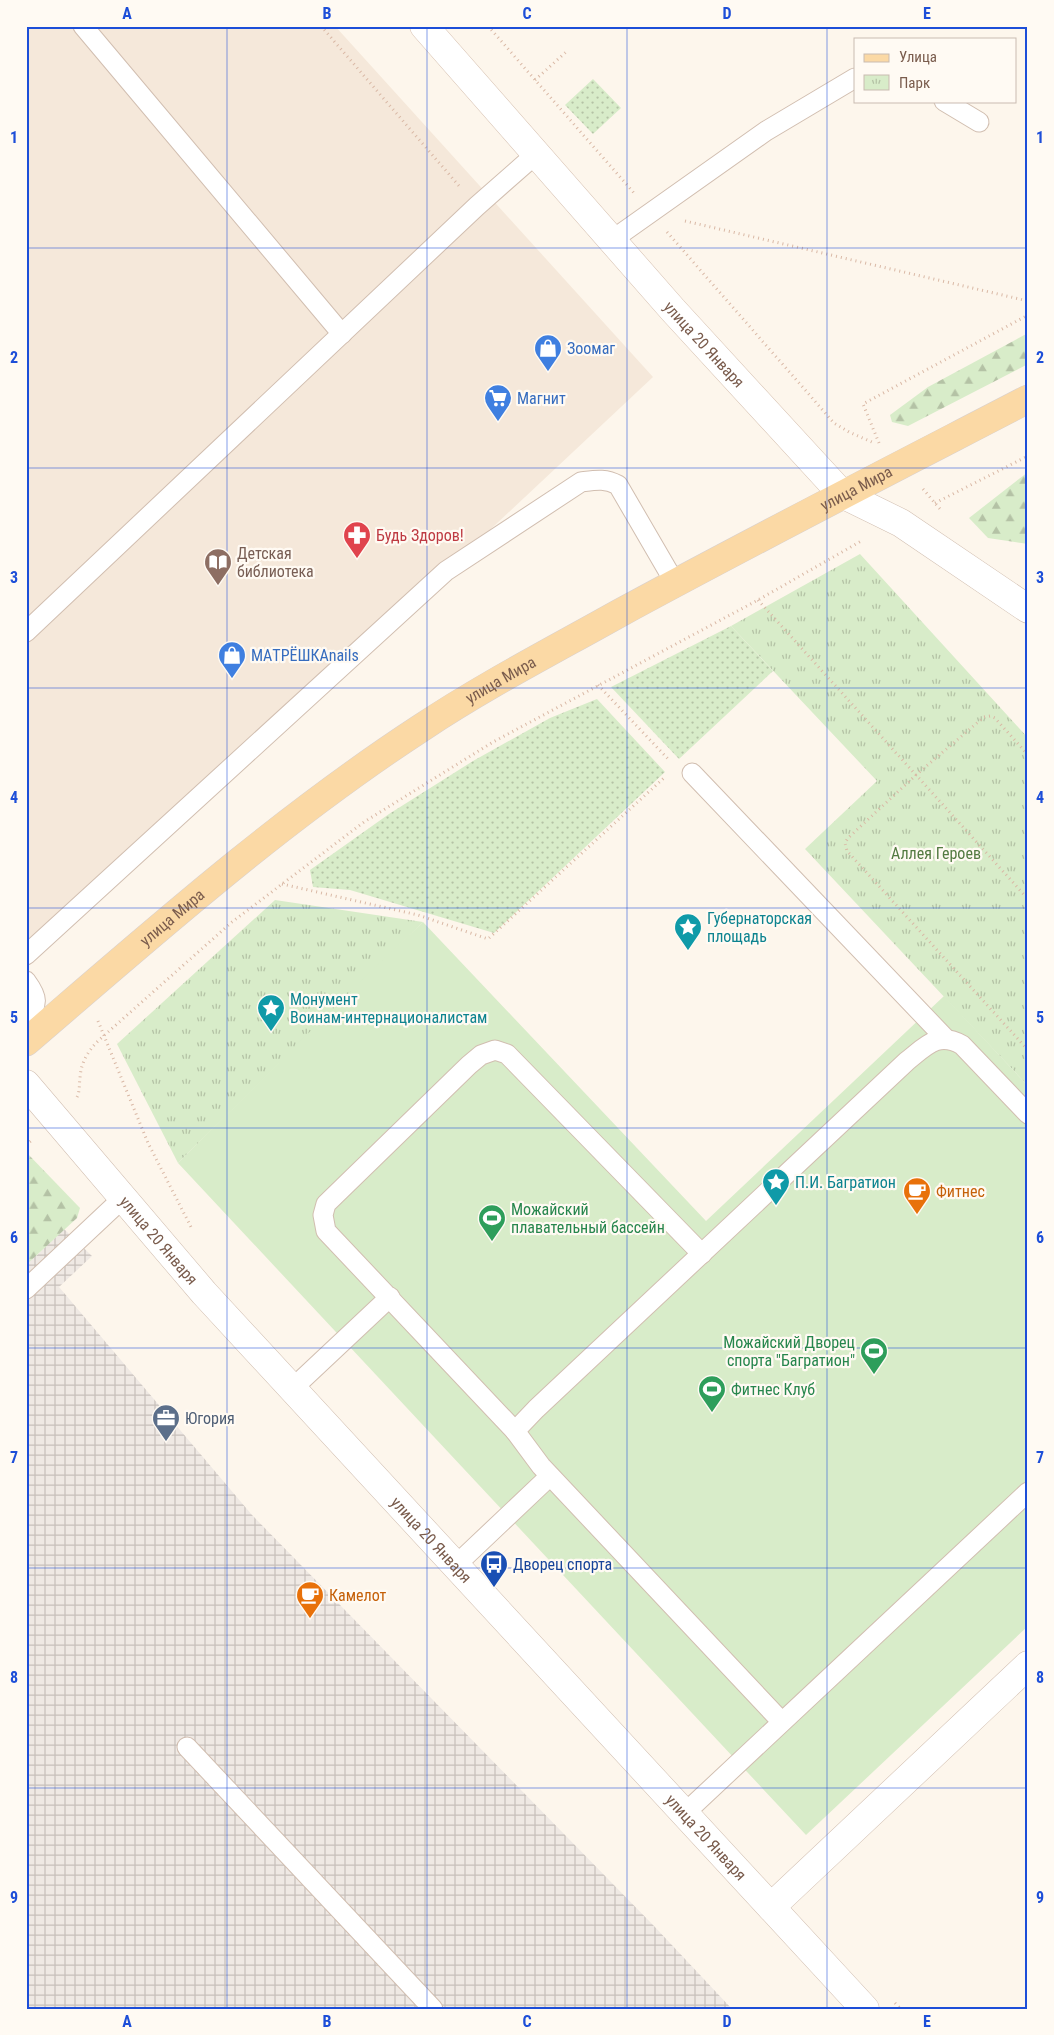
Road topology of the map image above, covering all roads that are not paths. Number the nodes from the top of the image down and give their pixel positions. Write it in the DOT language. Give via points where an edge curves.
graph roads {
  1 [pos="83,26"];
  2 [pos="424,26"];
  3 [pos="854,79"];
  4 [pos="946,102"];
  5 [pos="979,122"];
  6 [pos="536,154"];
  7 [pos="612,240"];
  8 [pos="342,334"];
  9 [pos="1028,399"];
  10 [pos="842,494"];
  11 [pos="675,583"];
  12 [pos="1028,609"];
  13 [pos="26,632"];
  14 [pos="684,770"];
  15 [pos="26,955"];
  16 [pos="26,981"];
  17 [pos="26,1022"];
  18 [pos="946,1039"];
  19 [pos="26,1042"];
  20 [pos="26,1084"];
  21 [pos="1028,1114"];
  22 [pos="123,1198"];
  23 [pos="702,1254"];
  24 [pos="26,1289"];
  25 [pos="390,1298"];
  26 [pos="292,1389"];
  27 [pos="515,1431"];
  28 [pos="550,1476"];
  29 [pos="1028,1492"];
  30 [pos="456,1565"];
  31 [pos="1028,1666"];
  32 [pos="781,1721"];
  33 [pos="187,1748"];
  34 [pos="685,1813"];
  35 [pos="771,1907"];
  36 [pos="434,2009"];
  37 [pos="865,2009"];
  1 -- 8 [label="lane"];
  2 -- 6 [label="street, улица 20 Января"];
  3 -- 7 [label="lane" via="766,131"];
  4 -- 5 [label="lane"];
  6 -- 7 [label="street, улица 20 Января"];
  6 -- 8 [label="lane"];
  7 -- 10 [label="street, улица 20 Января"];
  8 -- 13 [label="lane"];
  9 -- 10 [label="main road, улица Мира"];
  10 -- 11 [label="main road, улица Мира"];
  10 -- 12 [label="street, улица 20 Января" via="901,523"];
  11 -- 15 [label="lane" via="618,485 599,479 581,482 446,571"];
  11 -- 19 [label="main road, улица Мира" via="493,683 359,771 214,880"];
  14 -- 18 [label="lane"];
  16 -- 17 [label="lane" via="35,993 37,1003"];
  18 -- 21 [label="lane" via="962,1044"];
  18 -- 23 [label="lane" via="927,1045 907,1061"];
  20 -- 22 [label="street, улица 20 Января"];
  22 -- 24 [label="lane"];
  22 -- 26 [label="street, улица 20 Января"];
  23 -- 25 [label="lane" via="507,1054 495,1050 469,1065 326,1204 323,1216 326,1231"];
  23 -- 27 [label="lane"];
  25 -- 26 [label="lane"];
  25 -- 27 [label="lane"];
  26 -- 30 [label="street, улица 20 Января"];
  27 -- 28 [label="lane"];
  28 -- 30 [label="lane"];
  28 -- 32 [label="lane"];
  29 -- 32 [label="lane"];
  30 -- 34 [label="street, улица 20 Января"];
  31 -- 35 [label="street"];
  32 -- 34 [label="lane"];
  33 -- 36 [label="lane"];
  34 -- 35 [label="street, улица 20 Января"];
  35 -- 37 [label="street, улица 20 Января"];
}
